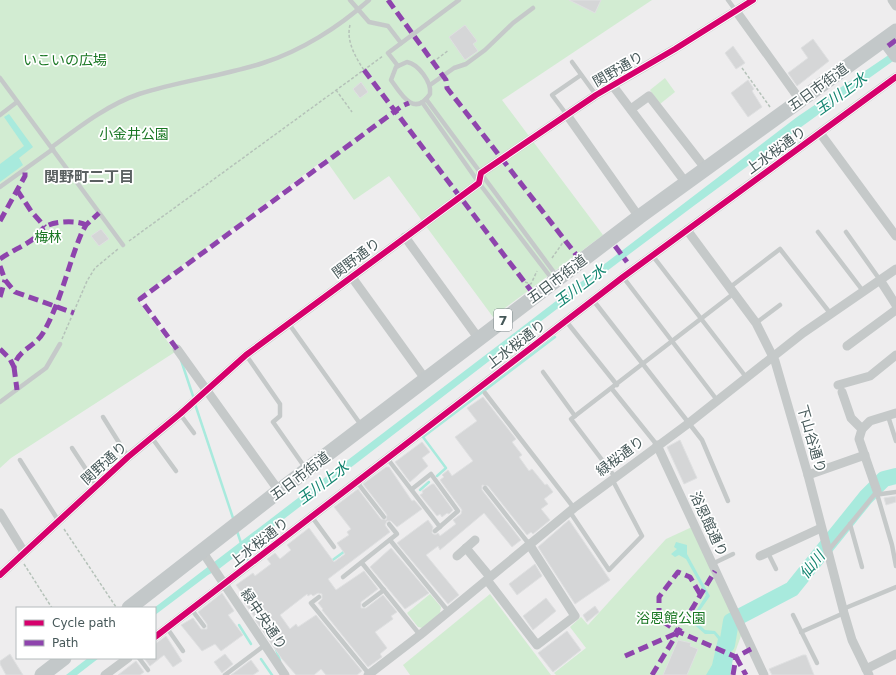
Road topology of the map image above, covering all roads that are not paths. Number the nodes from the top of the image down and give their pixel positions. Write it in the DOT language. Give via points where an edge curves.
graph roads {
  1 [pos="350,0"];
  2 [pos="369,0"];
  3 [pos="459,0"];
  4 [pos="728,0"];
  5 [pos="753,0"];
  6 [pos="892,0"];
  7 [pos="896,6"];
  8 [pos="533,8"];
  9 [pos="357,10"];
  10 [pos="736,11"];
  11 [pos="401,43"];
  12 [pos="891,43"];
  13 [pos="572,62"];
  14 [pos="398,66"];
  15 [pos="581,75"];
  16 [pos="896,77"];
  17 [pos="0,78"];
  18 [pos="430,85"];
  19 [pos="613,86"];
  20 [pos="596,95"];
  21 [pos="426,99"];
  22 [pos="800,100"];
  23 [pos="17,102"];
  24 [pos="422,102"];
  25 [pos="631,110"];
  26 [pos="1,112"];
  27 [pos="567,115"];
  28 [pos="820,133"];
  29 [pos="52,148"];
  30 [pos="705,168"];
  31 [pos="482,173"];
  32 [pos="479,182"];
  33 [pos="686,183"];
  34 [pos="0,187"];
  35 [pos="639,217"];
  36 [pos="686,230"];
  37 [pos="818,232"];
  38 [pos="846,232"];
  39 [pos="896,236"];
  40 [pos="405,237"];
  41 [pos="123,245"];
  42 [pos="652,255"];
  43 [pos="896,269"];
  44 [pos="351,276"];
  45 [pos="623,277"];
  46 [pos="556,280"];
  47 [pos="880,280"];
  48 [pos="731,291"];
  49 [pos="862,291"];
  50 [pos="593,300"];
  51 [pos="780,305"];
  52 [pos="896,305"];
  53 [pos="896,310"];
  54 [pos="830,313"];
  55 [pos="701,319"];
  56 [pos="566,321"];
  57 [pos="756,323"];
  58 [pos="289,324"];
  59 [pos="479,339"];
  60 [pos="672,341"];
  61 [pos="60,344"];
  62 [pos="847,346"];
  63 [pos="177,349"];
  64 [pos="246,355"];
  65 [pos="896,355"];
  66 [pos="773,357"];
  67 [pos="643,364"];
  68 [pos="543,372"];
  69 [pos="746,377"];
  70 [pos="426,380"];
  71 [pos="617,385"];
  72 [pos="612,389"];
  73 [pos="206,390"];
  74 [pos="482,390"];
  75 [pos="717,400"];
  76 [pos="0,402"];
  77 [pos="180,414"];
  78 [pos="892,414"];
  79 [pos="575,416"];
  80 [pos="103,417"];
  81 [pos="689,423"];
  82 [pos="363,428"];
  83 [pos="862,429"];
  84 [pos="194,434"];
  85 [pos="152,438"];
  86 [pos="896,440"];
  87 [pos="657,445"];
  88 [pos="72,448"];
  89 [pos="865,455"];
  90 [pos="128,457"];
  91 [pos="387,458"];
  92 [pos="20,460"];
  93 [pos="307,470"];
  94 [pos="176,471"];
  95 [pos="808,475"];
  96 [pos="613,478"];
  97 [pos="357,482"];
  98 [pos="97,486"];
  99 [pos="485,488"];
  100 [pos="412,489"];
  101 [pos="279,491"];
  102 [pos="896,492"];
  103 [pos="877,493"];
  104 [pos="728,501"];
  105 [pos="572,510"];
  106 [pos="0,512"];
  107 [pos="312,517"];
  108 [pos="384,517"];
  109 [pos="58,520"];
  110 [pos="389,524"];
  111 [pos="850,524"];
  112 [pos="440,527"];
  113 [pos="435,531"];
  114 [pos="822,532"];
  115 [pos="390,540"];
  116 [pos="475,540"];
  117 [pos="529,544"];
  118 [pos="334,547"];
  119 [pos="466,548"];
  120 [pos="828,551"];
  121 [pos="22,554"];
  122 [pos="203,554"];
  123 [pos="733,554"];
  124 [pos="764,555"];
  125 [pos="457,556"];
  126 [pos="362,563"];
  127 [pos="712,564"];
  128 [pos="862,566"];
  129 [pos="896,566"];
  130 [pos="776,570"];
  131 [pos="0,575"];
  132 [pos="343,577"];
  133 [pos="488,578"];
  134 [pos="223,582"];
  135 [pos="896,587"];
  136 [pos="384,590"];
  137 [pos="319,597"];
  138 [pos="364,605"];
  139 [pos="124,607"];
  140 [pos="192,610"];
  141 [pos="448,611"];
  142 [pos="843,611"];
  143 [pos="792,615"];
  144 [pos="204,626"];
  145 [pos="167,628"];
  146 [pos="801,632"];
  147 [pos="420,635"];
  148 [pos="156,636"];
  149 [pos="265,645"];
  150 [pos="184,651"];
  151 [pos="896,654"];
  152 [pos="63,659"];
  153 [pos="127,659"];
  154 [pos="141,659"];
  155 [pos="817,663"];
  156 [pos="148,670"];
  157 [pos="868,672"];
  158 [pos="42,675"];
  159 [pos="105,675"];
  160 [pos="225,675"];
  161 [pos="285,675"];
  162 [pos="368,675"];
  163 [pos="764,675"];
  1 -- 9 [label="lane"];
  2 -- 9 [label="lane"];
  3 -- 11 [label="lane"];
  4 -- 10 [label="lane"];
  5 -- 10 [label="street, 関野通り"];
  6 -- 7 [label="street"];
  8 -- 18 [label="lane" via="513,22 485,50"];
  9 -- 11 [label="lane" via="369,22 388,26"];
  9 -- 29 [label="lane" via="311,43 263,63 139,95 84,123"];
  10 -- 19 [label="street, 関野通り"];
  10 -- 22 [label="street"];
  11 -- 14 [label="lane" via="388,53"];
  12 -- 22 [label="main road, 五日市街道 / 7"];
  13 -- 15 [label="lane"];
  14 -- 18 [label="lane" via="407,62 412,63"];
  14 -- 24 [label="lane" via="392,73 391,80 406,100 414,104"];
  15 -- 20 [label="lane"];
  15 -- 27 [label="lane" via="552,95"];
  16 -- 28 [label="street, 上水桜通り"];
  17 -- 23 [label="lane"];
  18 -- 21 [label="lane" via="430,94"];
  19 -- 20 [label="street, 関野通り"];
  19 -- 25 [label="street"];
  20 -- 27 [label="street, 関野通り"];
  21 -- 24 [label="lane"];
  21 -- 31 [label="lane"];
  22 -- 30 [label="main road, 五日市街道 / 7"];
  23 -- 26 [label="lane"];
  23 -- 29 [label="lane"];
  24 -- 32 [label="lane"];
  25 -- 30 [label="street" via="649,96"];
  25 -- 33 [label="street"];
  27 -- 31 [label="street, 関野通り"];
  27 -- 35 [label="street"];
  28 -- 36 [label="street, 上水桜通り"];
  28 -- 39 [label="street"];
  29 -- 34 [label="lane"];
  29 -- 41 [label="lane"];
  30 -- 33 [label="main road, 五日市街道 / 7"];
  31 -- 32 [label="street"];
  31 -- 46 [label="lane" via="554,271"];
  32 -- 40 [label="street, 関野通り"];
  32 -- 46 [label="lane" via="549,275"];
  33 -- 35 [label="main road, 五日市街道 / 7"];
  35 -- 46 [label="main road, 五日市街道 / 7"];
  36 -- 42 [label="street, 上水桜通り"];
  36 -- 48 [label="street, 下山谷通り"];
  37 -- 49 [label="lane"];
  38 -- 47 [label="lane"];
  40 -- 44 [label="street, 関野通り"];
  40 -- 59 [label="street"];
  42 -- 45 [label="street, 上水桜通り"];
  42 -- 55 [label="lane"];
  43 -- 47 [label="street, 緑桜通り"];
  44 -- 58 [label="street, 関野通り"];
  44 -- 70 [label="street"];
  45 -- 50 [label="street, 上水桜通り"];
  45 -- 60 [label="lane"];
  46 -- 59 [label="main road, 五日市街道 / 7"];
  47 -- 49 [label="street, 緑桜通り"];
  47 -- 52 [label="street"];
  48 -- 54 [label="lane" via="780,249"];
  48 -- 55 [label="lane"];
  48 -- 57 [label="street, 下山谷通り"];
  49 -- 54 [label="street, 緑桜通り"];
  50 -- 56 [label="street, 上水桜通り"];
  50 -- 67 [label="lane"];
  51 -- 57 [label="lane"];
  53 -- 62 [label="street"];
  54 -- 66 [label="street, 緑桜通り"];
  55 -- 60 [label="lane"];
  55 -- 69 [label="lane"];
  56 -- 71 [label="lane"];
  56 -- 74 [label="street, 上水桜通り"];
  57 -- 66 [label="street, 下山谷通り"];
  58 -- 64 [label="street, 関野通り"];
  58 -- 82 [label="lane"];
  59 -- 70 [label="main road, 五日市街道 / 7"];
  60 -- 67 [label="lane"];
  60 -- 75 [label="lane"];
  61 -- 76 [label="lane" via="46,368"];
  63 -- 73 [label="street"];
  64 -- 73 [label="street, 関野通り"];
  64 -- 93 [label="lane" via="280,404 280,416 273,422"];
  65 -- 83 [label="street" via="870,376 840,389 850,418"];
  66 -- 69 [label="street, 緑桜通り"];
  66 -- 95 [label="street, 下山谷通り"];
  67 -- 71 [label="lane"];
  67 -- 81 [label="lane"];
  68 -- 79 [label="lane"];
  69 -- 75 [label="street, 緑桜通り"];
  70 -- 82 [label="main road, 五日市街道 / 7"];
  71 -- 72 [label="lane"];
  72 -- 79 [label="lane"];
  72 -- 87 [label="lane"];
  73 -- 77 [label="street, 関野通り"];
  73 -- 101 [label="street"];
  74 -- 91 [label="street, 上水桜通り"];
  74 -- 105 [label="lane"];
  75 -- 81 [label="street, 緑桜通り"];
  77 -- 84 [label="lane"];
  77 -- 85 [label="street, 関野通り"];
  78 -- 83 [label="street" via="870,421"];
  78 -- 86 [label="lane"];
  79 -- 96 [label="lane" via="571,419"];
  80 -- 90 [label="lane"];
  81 -- 87 [label="street, 緑桜通り"];
  81 -- 104 [label="lane" via="702,440"];
  82 -- 93 [label="main road, 五日市街道 / 7"];
  83 -- 89 [label="street" via="859,439"];
  85 -- 90 [label="street, 関野通り"];
  85 -- 94 [label="lane"];
  87 -- 96 [label="street, 緑桜通り"];
  87 -- 127 [label="street, 浴恩館通り"];
  88 -- 98 [label="lane"];
  89 -- 95 [label="street"];
  89 -- 103 [label="street"];
  90 -- 98 [label="street, 関野通り"];
  91 -- 97 [label="street, 上水桜通り"];
  91 -- 100 [label="lane"];
  92 -- 109 [label="lane"];
  93 -- 101 [label="main road, 五日市街道 / 7"];
  95 -- 114 [label="street, 下山谷通り"];
  96 -- 105 [label="street, 緑桜通り"];
  96 -- 105 [label="lane" via="642,536 609,570"];
  97 -- 107 [label="street, 上水桜通り"];
  97 -- 108 [label="lane"];
  98 -- 109 [label="street, 関野通り"];
  99 -- 117 [label="lane"];
  100 -- 112 [label="lane"];
  100 -- 112 [label="lane" via="431,474 458,511"];
  101 -- 122 [label="main road, 五日市街道 / 7"];
  102 -- 103 [label="lane"];
  103 -- 111 [label="lane"];
  103 -- 129 [label="lane"];
  105 -- 117 [label="street, 緑桜通り"];
  106 -- 121 [label="street"];
  107 -- 118 [label="lane"];
  107 -- 134 [label="street, 上水桜通り"];
  109 -- 121 [label="street, 関野通り"];
  110 -- 115 [label="lane" via="397,534"];
  111 -- 120 [label="lane"];
  111 -- 128 [label="lane"];
  112 -- 113 [label="lane"];
  114 -- 120 [label="street, 下山谷通り"];
  114 -- 124 [label="street"];
  115 -- 126 [label="lane"];
  115 -- 141 [label="lane"];
  116 -- 119 [label="street"];
  117 -- 133 [label="street, 緑桜通り"];
  117 -- 133 [label="street" via="575,616 537,645"];
  119 -- 125 [label="street"];
  119 -- 133 [label="street"];
  120 -- 142 [label="street, 下山谷通り"];
  121 -- 131 [label="street, 関野通り"];
  122 -- 134 [label="street, 緑中央通り"];
  122 -- 139 [label="main road, 五日市街道 / 7"];
  123 -- 127 [label="lane"];
  124 -- 130 [label="lane"];
  126 -- 132 [label="lane"];
  126 -- 136 [label="lane"];
  127 -- 163 [label="street, 浴恩館通り"];
  133 -- 141 [label="street, 緑桜通り"];
  134 -- 140 [label="street, 上水桜通り"];
  134 -- 149 [label="street, 緑中央通り"];
  135 -- 142 [label="lane"];
  136 -- 138 [label="lane"];
  136 -- 147 [label="lane"];
  137 -- 162 [label="lane" via="311,603"];
  140 -- 144 [label="lane"];
  140 -- 145 [label="street, 上水桜通り"];
  141 -- 147 [label="street, 緑桜通り"];
  142 -- 146 [label="lane"];
  142 -- 157 [label="street, 下山谷通り" via="852,640"];
  143 -- 146 [label="lane"];
  145 -- 148 [label="street, 上水桜通り"];
  145 -- 150 [label="lane"];
  146 -- 155 [label="lane"];
  147 -- 162 [label="street, 緑桜通り"];
  149 -- 160 [label="lane"];
  149 -- 161 [label="street, 緑中央通り"];
  151 -- 157 [label="street"];
  152 -- 158 [label="main road"];
  153 -- 159 [label="street"];
  154 -- 156 [label="lane"];
}
